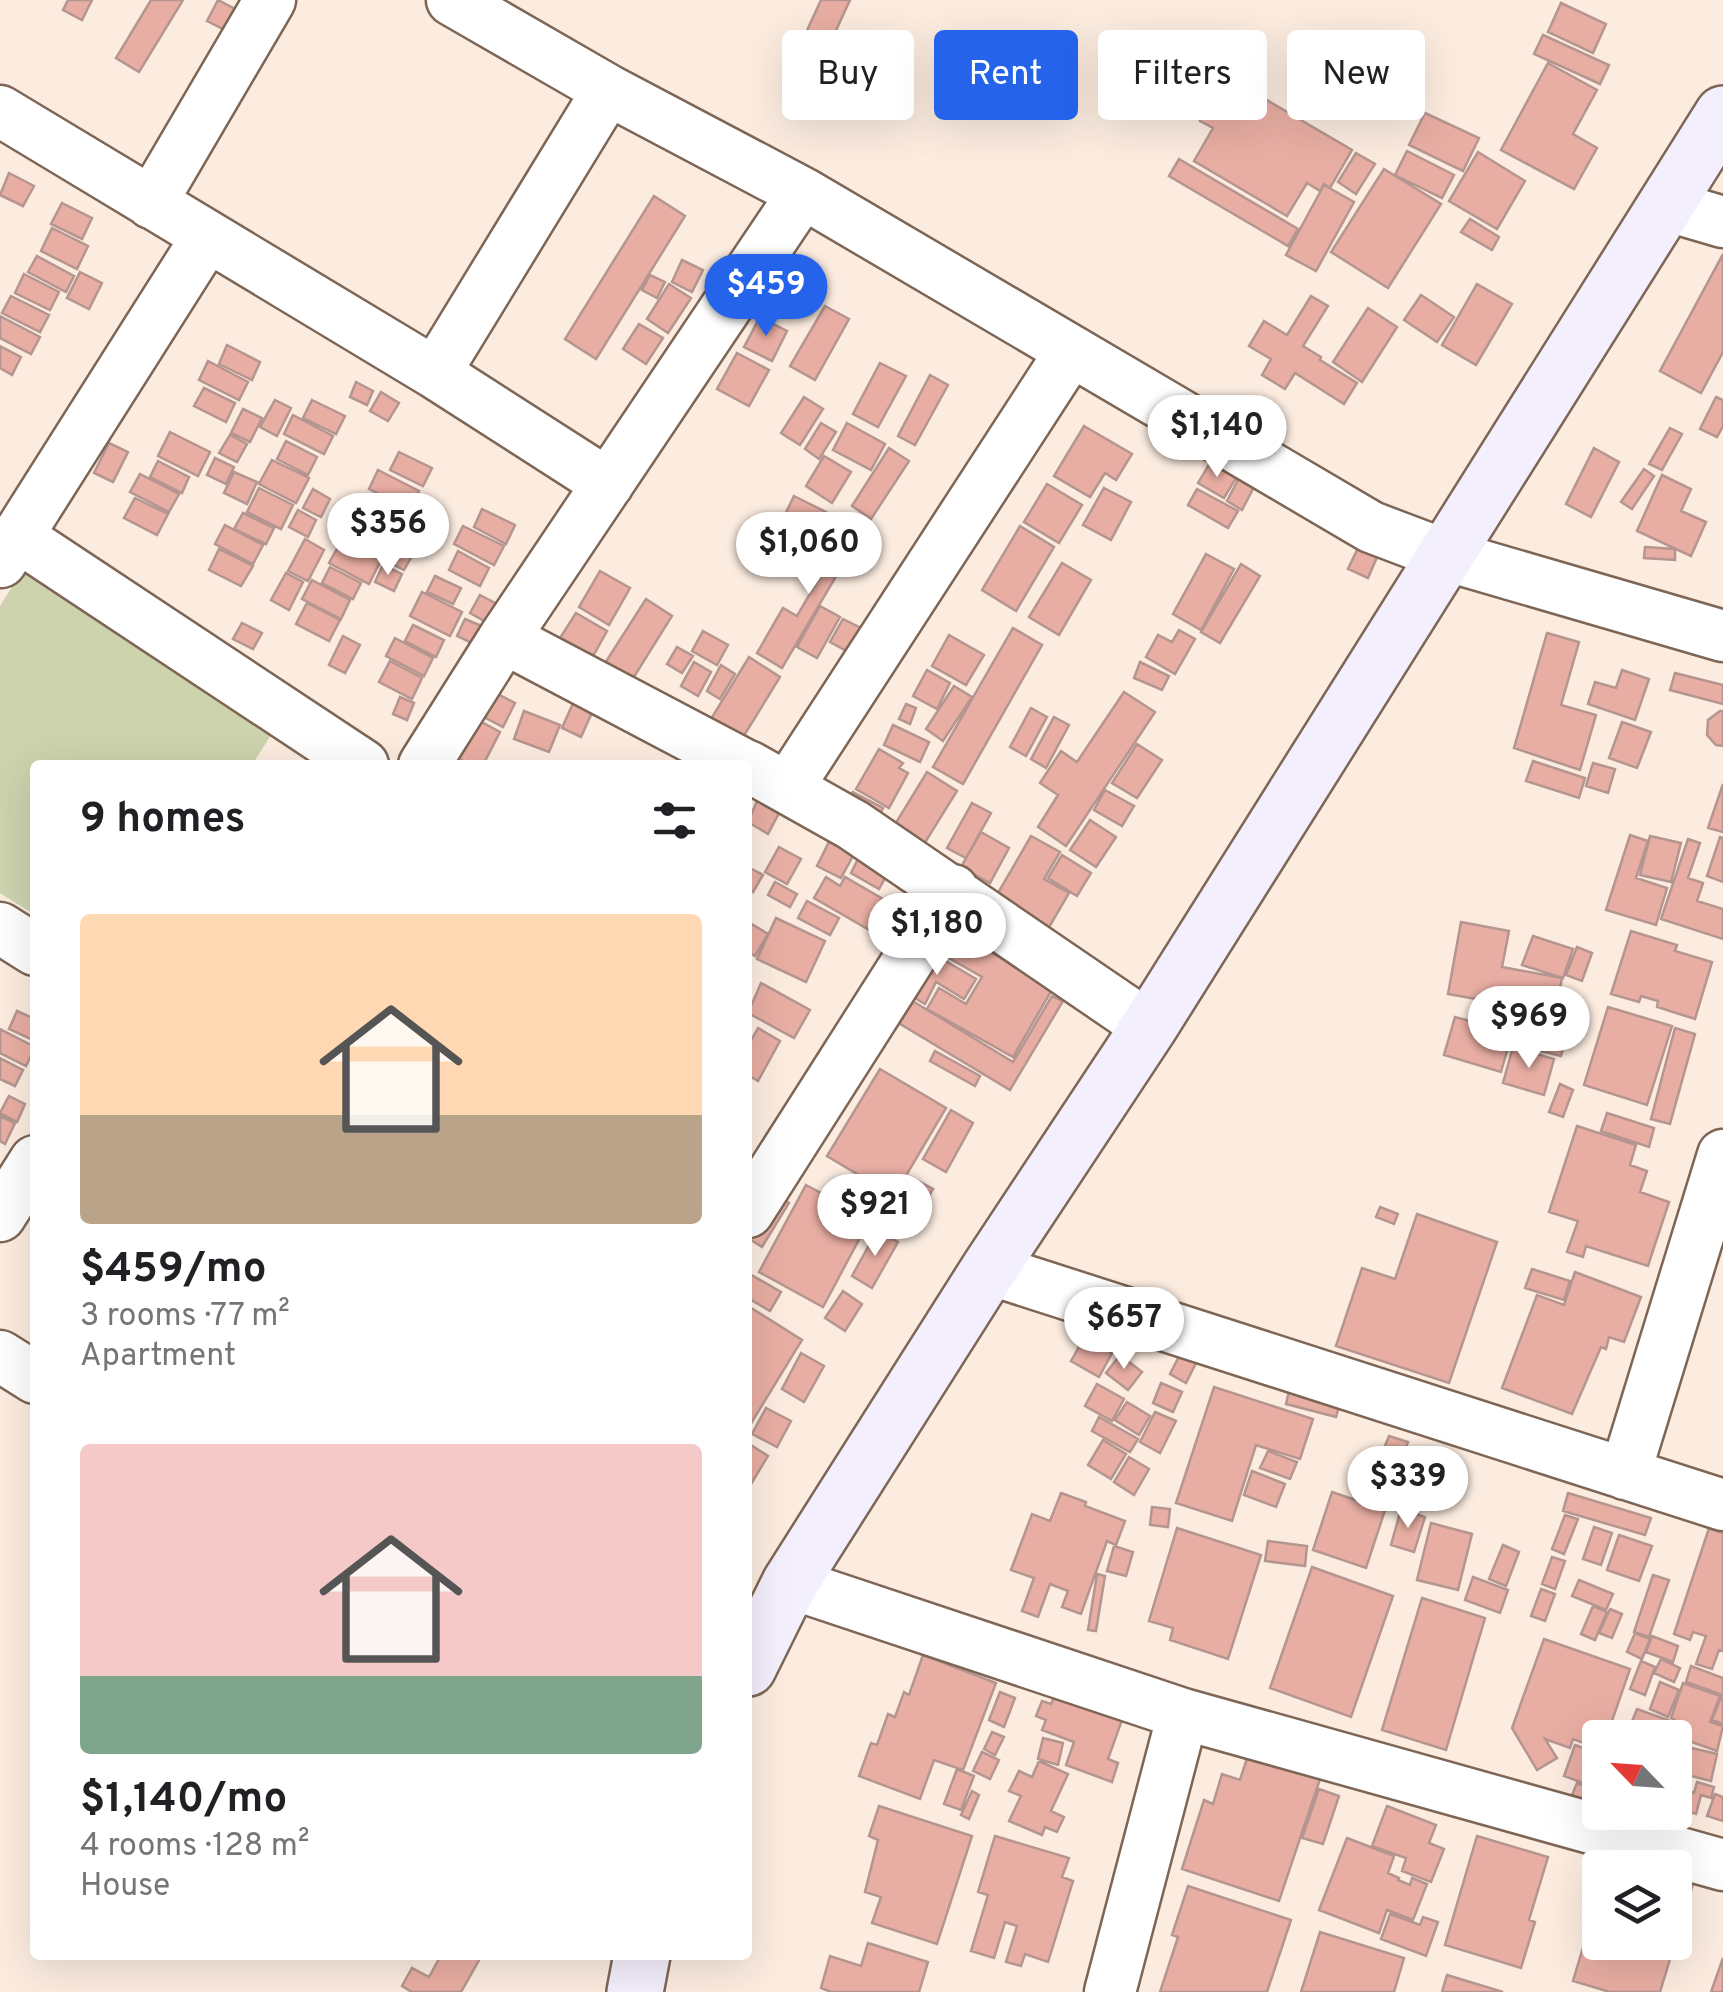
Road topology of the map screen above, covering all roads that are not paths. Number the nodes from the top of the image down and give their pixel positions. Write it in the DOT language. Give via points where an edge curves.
graph roads {
  1 [pos="270,0"];
  2 [pos="452,0"];
  3 [pos="608,90"];
  4 [pos="0,110"];
  5 [pos="1723,114"];
  6 [pos="803,193"];
  7 [pos="151,203"];
  8 [pos="1665,206"];
  9 [pos="1723,222"];
  10 [pos="207,237"];
  11 [pos="1071,351"];
  12 [pos="435,373"];
  13 [pos="608,484"];
  14 [pos="9,549"];
  15 [pos="1445,555"];
  16 [pos="1723,636"];
  17 [pos="504,638"];
  18 [pos="299,748"];
  19 [pos="344,760"];
  20 [pos="427,760"];
  21 [pos="726,760"];
  22 [pos="742,760"];
  23 [pos="752,774"];
  24 [pos="953,890"];
  25 [pos="0,928"];
  26 [pos="30,947"];
  27 [pos="1149,1026"];
  28 [pos="1723,1155"];
  29 [pos="30,1169"];
  30 [pos="752,1206"];
  31 [pos="0,1216"];
  32 [pos="989,1270"];
  33 [pos="0,1356"];
  34 [pos="30,1375"];
  35 [pos="1625,1474"];
  36 [pos="1723,1504"];
  37 [pos="790,1583"];
  38 [pos="752,1660"];
  39 [pos="1183,1714"];
  40 [pos="1723,1865"];
  41 [pos="1110,1992"];
  1 -- 7 [label="street"];
  2 -- 3 [label="street"];
  3 -- 6 [label="street"];
  3 -- 12 [label="street"];
  4 -- 7 [label="street"];
  5 -- 8 [label="street"];
  6 -- 11 [label="street"];
  6 -- 13 [label="street"];
  7 -- 10 [label="street"];
  8 -- 9 [label="street"];
  8 -- 15 [label="street"];
  10 -- 12 [label="street"];
  10 -- 14 [label="street"];
  11 -- 15 [label="street" via="1371,527"];
  11 -- 22 [label="street"];
  12 -- 13 [label="street"];
  13 -- 17 [label="street"];
  14 -- 18 [label="street"];
  15 -- 16 [label="street"];
  15 -- 27 [label="street"];
  17 -- 20 [label="street"];
  17 -- 21 [label="street"];
  18 -- 19 [label="street"];
  23 -- 24 [label="street" via="853,824"];
  24 -- 27 [label="street"];
  24 -- 30 [label="street"];
  25 -- 26 [label="street"];
  27 -- 32 [label="street"];
  28 -- 35 [label="street"];
  29 -- 31 [label="street"];
  32 -- 35 [label="street"];
  32 -- 37 [label="street"];
  33 -- 34 [label="street"];
  35 -- 36 [label="street"];
  37 -- 38 [label="street"];
  37 -- 39 [label="street"];
  39 -- 40 [label="street"];
  39 -- 41 [label="street"];
}
